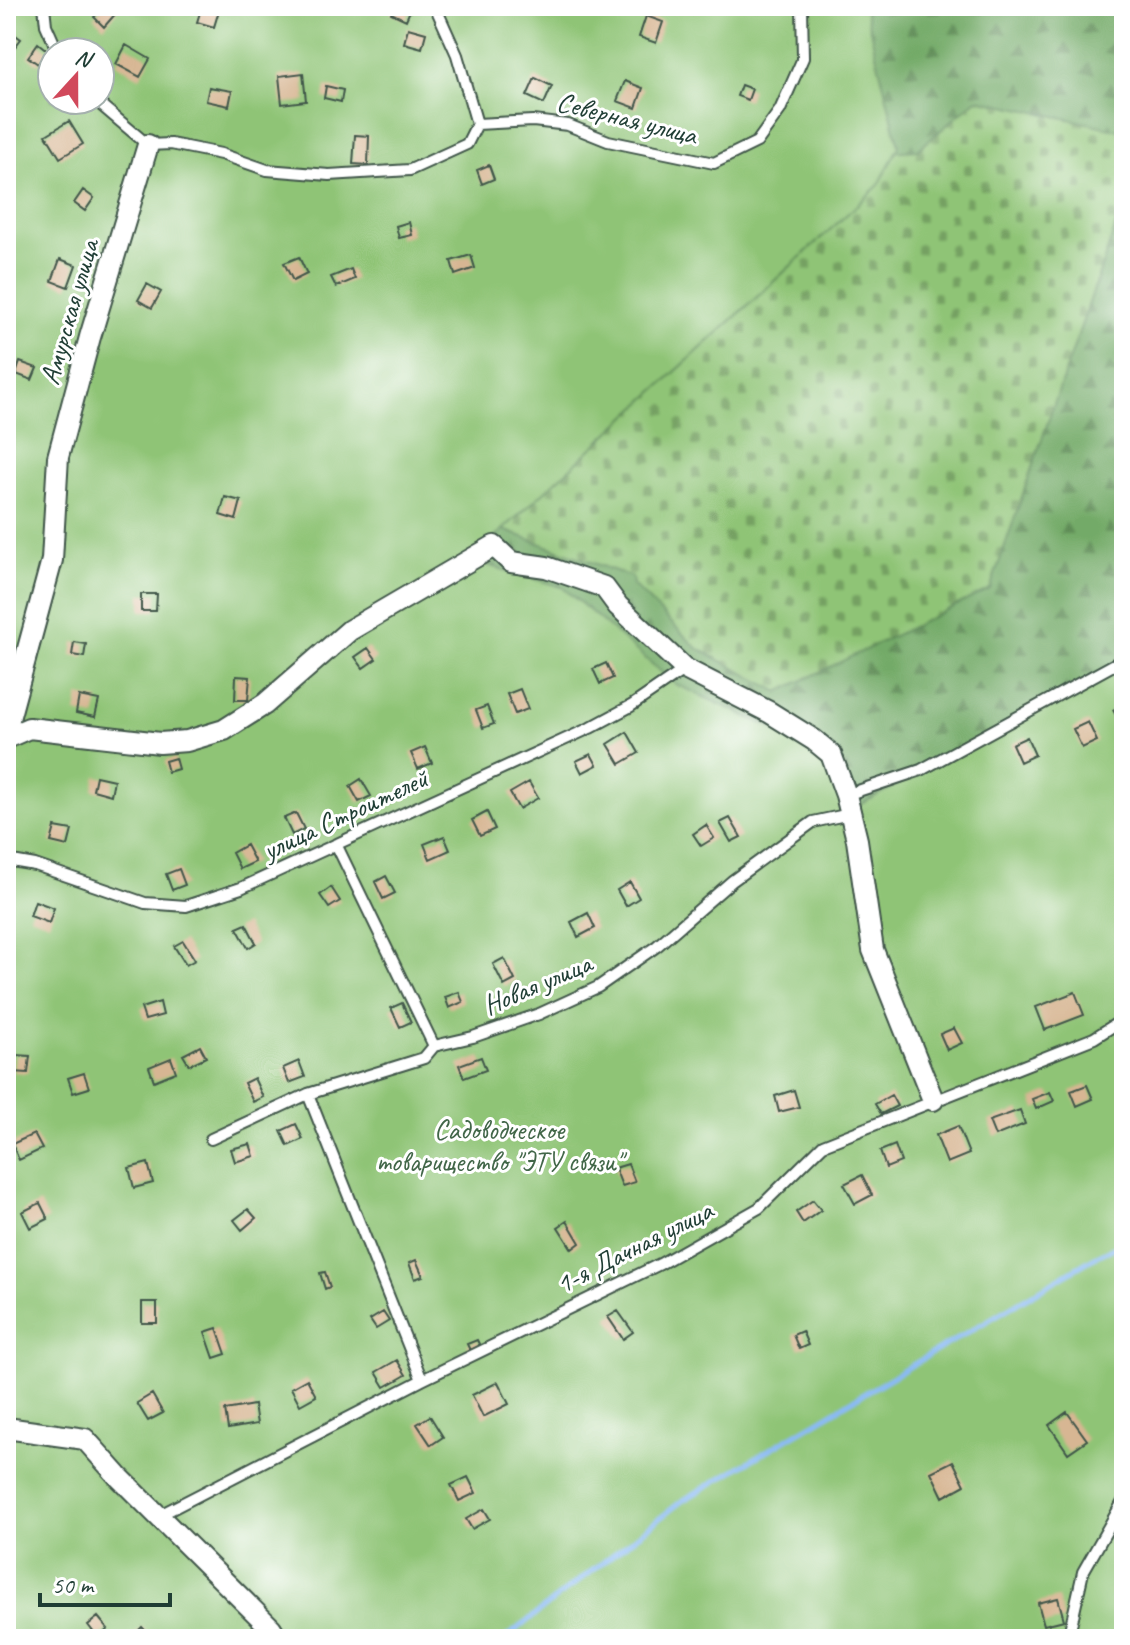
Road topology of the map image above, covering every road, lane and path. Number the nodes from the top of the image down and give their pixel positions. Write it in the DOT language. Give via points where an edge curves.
graph roads {
  1 [pos="44,6"];
  2 [pos="435,6"];
  3 [pos="802,6"];
  4 [pos="51,36"];
  5 [pos="114,116"];
  6 [pos="477,124"];
  7 [pos="148,145"];
  8 [pos="1124,659"];
  9 [pos="685,669"];
  10 [pos="6,730"];
  11 [pos="6,738"];
  12 [pos="848,805"];
  13 [pos="336,844"];
  14 [pos="6,860"];
  15 [pos="1124,1019"];
  16 [pos="434,1046"];
  17 [pos="308,1094"];
  18 [pos="933,1100"];
  19 [pos="211,1139"];
  20 [pos="422,1380"];
  21 [pos="8,1425"];
  22 [pos="1124,1500"];
  23 [pos="158,1516"];
  24 [pos="278,1639"];
  25 [pos="1068,1639"];
  1 -- 4 [label="lane"];
  2 -- 6 [label="lane" via="457,55"];
  3 -- 6 [label="lane, Северная улица" via="803,58 780,110 757,142 714,163 608,141 568,125"];
  5 -- 7 [label="lane"];
  6 -- 7 [label="lane" via="467,144 410,170 329,175 267,170 221,154"];
  7 -- 10 [label="street, Амурская улица" via="58,457 52,560"];
  8 -- 12 [label="lane, Новая улица"];
  9 -- 11 [label="street" via="604,587 546,567 511,562 494,546 350,630 265,704 224,730 160,743 29,728"];
  9 -- 12 [label="street" via="769,712 831,754"];
  9 -- 13 [label="lane, улица Строителей" via="590,728"];
  12 -- 16 [label="lane, Новая улица" via="813,822 598,987 539,1014"];
  12 -- 18 [label="street" via="873,950"];
  13 -- 14 [label="lane, улица Строителей" via="241,888 186,906 145,903"];
  13 -- 16 [label="lane"];
  15 -- 18 [label="lane, 1-я Дачная улица" via="1094,1038"];
  16 -- 17 [label="lane, Новая улица" via="424,1058"];
  17 -- 19 [label="lane, Новая улица"];
  17 -- 20 [label="lane"];
  18 -- 20 [label="lane, 1-я Дачная улица" via="823,1145 759,1208 660,1264"];
  20 -- 23 [label="lane, 1-я Дачная улица"];
  21 -- 23 [label="street" via="85,1439"];
  22 -- 25 [label="lane" via="1083,1572"];
  23 -- 24 [label="street"];
}
